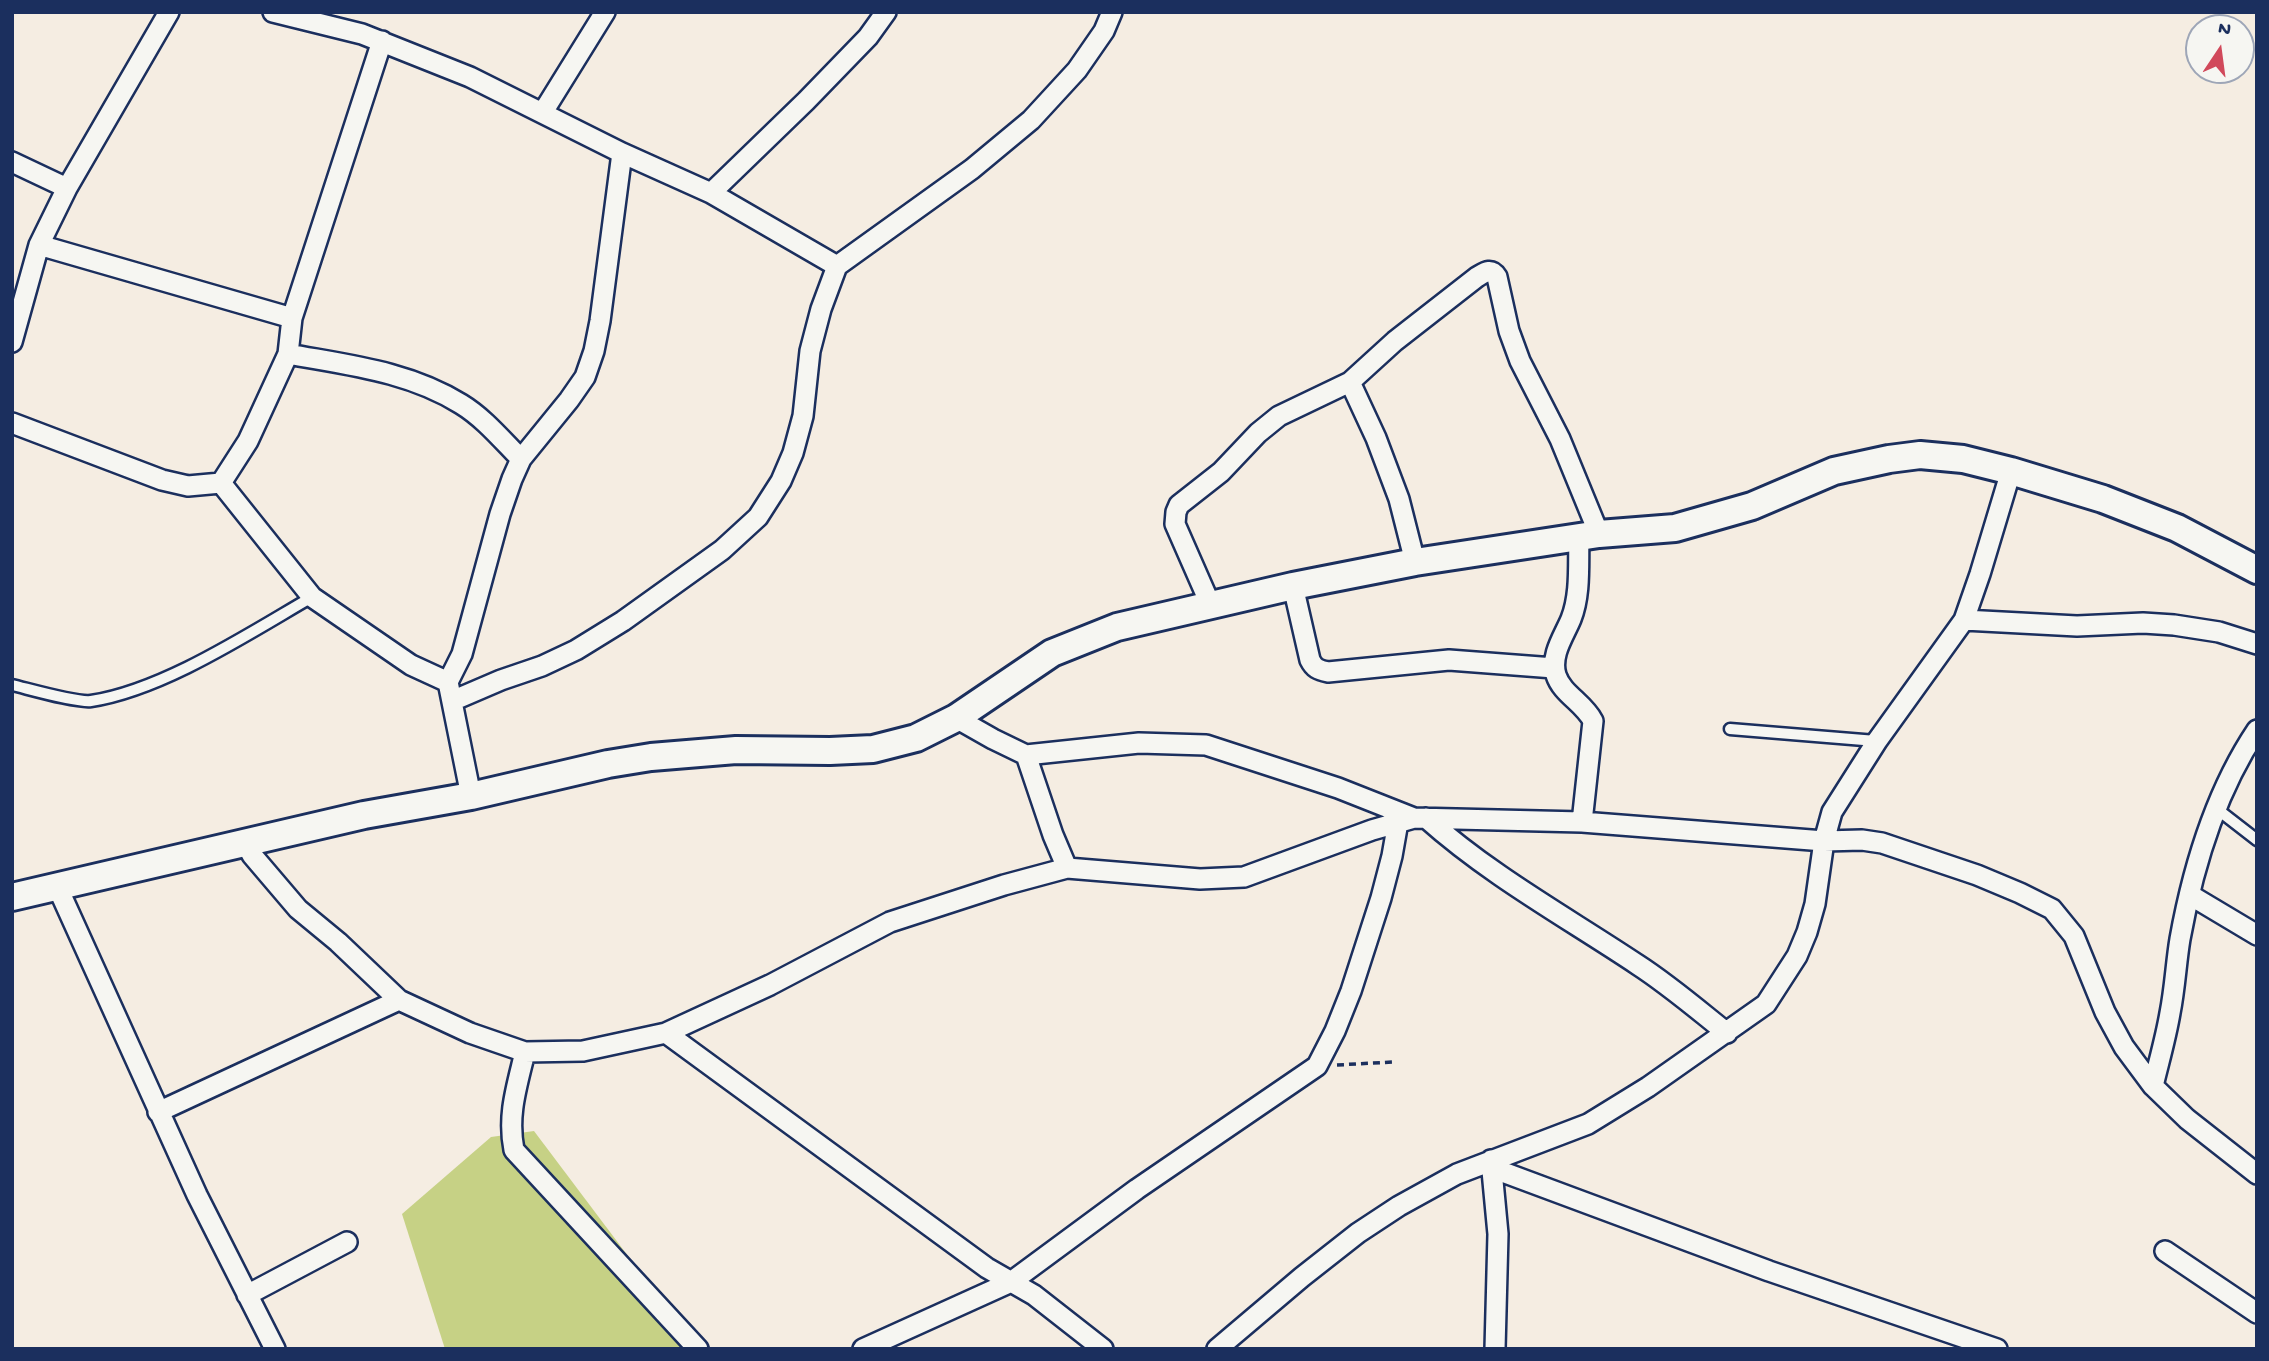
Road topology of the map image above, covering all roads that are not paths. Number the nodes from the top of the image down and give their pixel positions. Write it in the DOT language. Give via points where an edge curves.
graph roads {
  1 [pos="169,12"];
  2 [pos="273,12"];
  3 [pos="605,12"];
  4 [pos="886,12"];
  5 [pos="1112,12"];
  6 [pos="382,41"];
  7 [pos="543,113"];
  8 [pos="622,153"];
  9 [pos="12,162"];
  10 [pos="67,188"];
  11 [pos="711,192"];
  12 [pos="39,245"];
  13 [pos="837,266"];
  14 [pos="292,318"];
  15 [pos="12,342"];
  16 [pos="288,354"];
  17 [pos="1350,382"];
  18 [pos="12,423"];
  19 [pos="520,459"];
  20 [pos="2011,471"];
  21 [pos="221,483"];
  22 [pos="1589,536"];
  23 [pos="1415,562"];
  24 [pos="2257,570"];
  25 [pos="1293,586"];
  26 [pos="312,597"];
  27 [pos="1210,606"];
  28 [pos="1964,620"];
  29 [pos="2257,644"];
  30 [pos="1554,668"];
  31 [pos="12,685"];
  32 [pos="450,692"];
  33 [pos="956,718"];
  34 [pos="1730,729"];
  35 [pos="2257,730"];
  36 [pos="1877,741"];
  37 [pos="1026,755"];
  38 [pos="471,796"];
  39 [pos="2217,809"];
  40 [pos="1413,819"];
  41 [pos="1583,822"];
  42 [pos="2257,840"];
  43 [pos="1824,841"];
  44 [pos="245,842"];
  45 [pos="1067,868"];
  46 [pos="57,886"];
  47 [pos="2190,895"];
  48 [pos="12,897"];
  49 [pos="2257,935"];
  50 [pos="398,1000"];
  51 [pos="666,1033"];
  52 [pos="1727,1033"];
  53 [pos="525,1052"];
  54 [pos="2153,1086"];
  55 [pos="158,1112"];
  56 [pos="1491,1164"];
  57 [pos="2257,1174"];
  58 [pos="347,1242"];
  59 [pos="2165,1251"];
  60 [pos="1011,1282"];
  61 [pos="247,1295"];
  62 [pos="2257,1313"];
  63 [pos="275,1349"];
  64 [pos="698,1349"];
  65 [pos="863,1349"];
  66 [pos="1103,1349"];
  67 [pos="1217,1349"];
  68 [pos="1495,1349"];
  69 [pos="1997,1349"];
  1 -- 10 [label="street"];
  2 -- 6 [label="street"];
  3 -- 7 [label="street"];
  4 -- 11 [label="street" via="833,74"];
  5 -- 13 [label="street" via="1077,71 1031,120 972,169"];
  6 -- 7 [label="street"];
  6 -- 14 [label="street"];
  7 -- 8 [label="street"];
  8 -- 11 [label="street"];
  8 -- 19 [label="street" via="594,351 585,377"];
  9 -- 10 [label="street"];
  10 -- 12 [label="street"];
  11 -- 13 [label="street"];
  12 -- 14 [label="street"];
  12 -- 15 [label="street"];
  13 -- 32 [label="street" via="810,351 803,416 793,453 758,517 722,550 576,650 500,680"];
  14 -- 16 [label="street"];
  16 -- 19 [label="street" via="390,373 424,386 482,419"];
  16 -- 21 [label="street" via="248,441"];
  17 -- 22 [label="street" via="1438,307 1484,272 1493,272 1520,361 1560,439"];
  17 -- 23 [label="street" via="1399,499"];
  17 -- 27 [label="street" via="1279,416 1179,505 1175,524"];
  18 -- 21 [label="street" via="162,480 188,486"];
  19 -- 32 [label="street"];
  20 -- 22 [label="street" via="1952,458 1920,455 1889,459 1834,471 1752,506 1675,528"];
  20 -- 24 [label="street" via="2177,528"];
  20 -- 28 [label="street"];
  21 -- 26 [label="street"];
  22 -- 23 [label="street"];
  22 -- 30 [label="street" via="1575,608"];
  23 -- 25 [label="street"];
  25 -- 27 [label="street"];
  25 -- 30 [label="street" via="1310,660 1320,671 1449,660"];
  26 -- 31 [label="lane" via="216,653 143,687 88,701"];
  26 -- 32 [label="street"];
  27 -- 33 [label="street" via="1117,627 1052,653"];
  28 -- 29 [label="street" via="2174,625"];
  28 -- 36 [label="street"];
  30 -- 41 [label="street" via="1562,686 1593,721"];
  32 -- 38 [label="street"];
  33 -- 37 [label="street"];
  33 -- 38 [label="street" via="916,738 873,749 736,750 651,757"];
  34 -- 36 [label="lane"];
  35 -- 39 [label="street"];
  36 -- 43 [label="street" via="1832,812"];
  37 -- 40 [label="street" via="1139,743 1206,745 1338,788"];
  37 -- 45 [label="street"];
  38 -- 44 [label="street"];
  39 -- 42 [label="lane"];
  39 -- 47 [label="street"];
  40 -- 41 [label="street"];
  40 -- 45 [label="street" via="1244,877 1200,879"];
  40 -- 52 [label="street" via="1640,966"];
  40 -- 60 [label="street" via="1392,856 1351,991 1317,1066"];
  41 -- 43 [label="street"];
  43 -- 52 [label="street" via="1815,904 1797,956 1766,1004"];
  43 -- 54 [label="street" via="1882,843 2020,892 2052,909 2074,936 2124,1047"];
  44 -- 46 [label="street"];
  44 -- 50 [label="street" via="298,909"];
  45 -- 51 [label="street" via="890,922"];
  46 -- 48 [label="street"];
  46 -- 55 [label="street"];
  47 -- 49 [label="street"];
  47 -- 54 [label="street" via="2171,1013"];
  50 -- 53 [label="street"];
  50 -- 55 [label="street"];
  51 -- 53 [label="street" via="583,1051"];
  51 -- 60 [label="street"];
  52 -- 56 [label="street" via="1588,1124"];
  53 -- 64 [label="street" via="512,1109 514,1150"];
  54 -- 57 [label="street"];
  55 -- 61 [label="street"];
  56 -- 67 [label="street" via="1457,1174 1358,1233"];
  56 -- 68 [label="street" via="1497,1234"];
  56 -- 69 [label="street" via="1769,1271"];
  58 -- 61 [label="street"];
  59 -- 62 [label="street"];
  60 -- 65 [label="street"];
  60 -- 66 [label="street"];
  61 -- 63 [label="street"];
}
